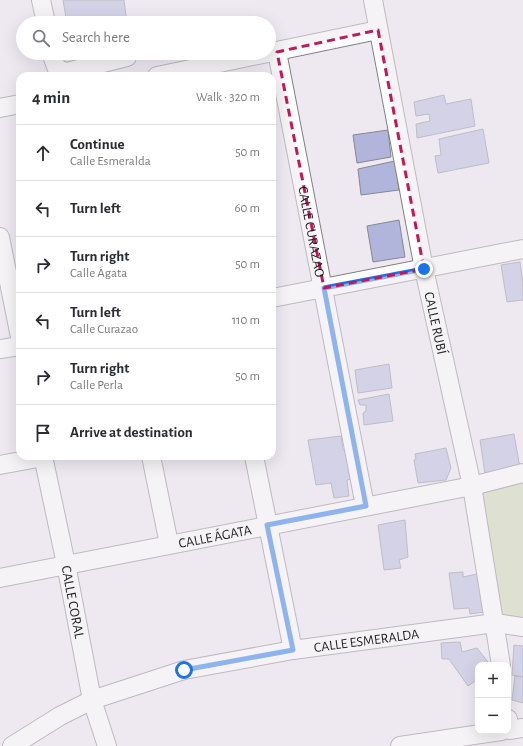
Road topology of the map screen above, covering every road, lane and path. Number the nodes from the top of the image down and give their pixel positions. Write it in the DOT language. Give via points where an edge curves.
graph roads {
  1 [pos="41,0"];
  2 [pos="373,0"];
  3 [pos="44,16"];
  4 [pos="378,30"];
  5 [pos="277,52"];
  6 [pos="54,60"];
  7 [pos="115,60"];
  8 [pos="241,60"];
  9 [pos="67,72"];
  10 [pos="67,72"];
  11 [pos="188,72"];
  12 [pos="16,105"];
  13 [pos="0,108"];
  14 [pos="0,237"];
  15 [pos="523,249"];
  16 [pos="424,269"];
  17 [pos="324,288"];
  18 [pos="276,297"];
  19 [pos="16,316"];
  20 [pos="16,347"];
  21 [pos="0,350"];
  22 [pos="24,460"];
  23 [pos="44,460"];
  24 [pos="152,460"];
  25 [pos="255,460"];
  26 [pos="0,465"];
  27 [pos="523,473"];
  28 [pos="472,486"];
  29 [pos="366,506"];
  30 [pos="267,525"];
  31 [pos="169,544"];
  32 [pos="66,564"];
  33 [pos="0,578"];
  34 [pos="495,622"];
  35 [pos="523,627"];
  36 [pos="293,650"];
  37 [pos="500,662"];
  38 [pos="92,700"];
  39 [pos="475,734"];
  40 [pos="12,746"];
  41 [pos="107,746"];
  42 [pos="400,746"];
  1 -- 3 [label="street"];
  2 -- 4 [label="street, CALLE RUBÍ"];
  4 -- 5 [label="street"];
  4 -- 16 [label="street, CALLE RUBÍ"];
  5 -- 17 [label="street, CALLE CURAZAO"];
  6 -- 9 [label="street" via="57,68"];
  7 -- 10 [label="street"];
  8 -- 11 [label="street"];
  12 -- 13 [label="street"];
  14 -- 19 [label="street"];
  15 -- 16 [label="street"];
  16 -- 17 [label="street"];
  16 -- 28 [label="street, CALLE RUBÍ"];
  17 -- 18 [label="street"];
  17 -- 29 [label="street, CALLE CURAZAO"];
  20 -- 21 [label="street"];
  22 -- 26 [label="street"];
  23 -- 32 [label="street, CALLE CORAL"];
  24 -- 31 [label="street"];
  25 -- 30 [label="street"];
  27 -- 28 [label="street, CALLE ÁGATA"];
  28 -- 29 [label="street, CALLE ÁGATA"];
  28 -- 34 [label="street, CALLE RUBÍ"];
  29 -- 30 [label="street, CALLE ÁGATA"];
  30 -- 31 [label="street, CALLE ÁGATA"];
  30 -- 36 [label="street"];
  31 -- 32 [label="street, CALLE ÁGATA"];
  32 -- 33 [label="street, CALLE ÁGATA"];
  32 -- 38 [label="street, CALLE CORAL"];
  34 -- 35 [label="street, CALLE ESMERALDA"];
  34 -- 36 [label="street, CALLE ESMERALDA"];
  34 -- 37 [label="street, CALLE RUBÍ"];
  36 -- 38 [label="street, CALLE ESMERALDA" via="184,670"];
  38 -- 40 [label="street, CALLE ESMERALDA" via="60,716"];
  38 -- 41 [label="street, CALLE CORAL"];
  39 -- 42 [label="street"];
}
